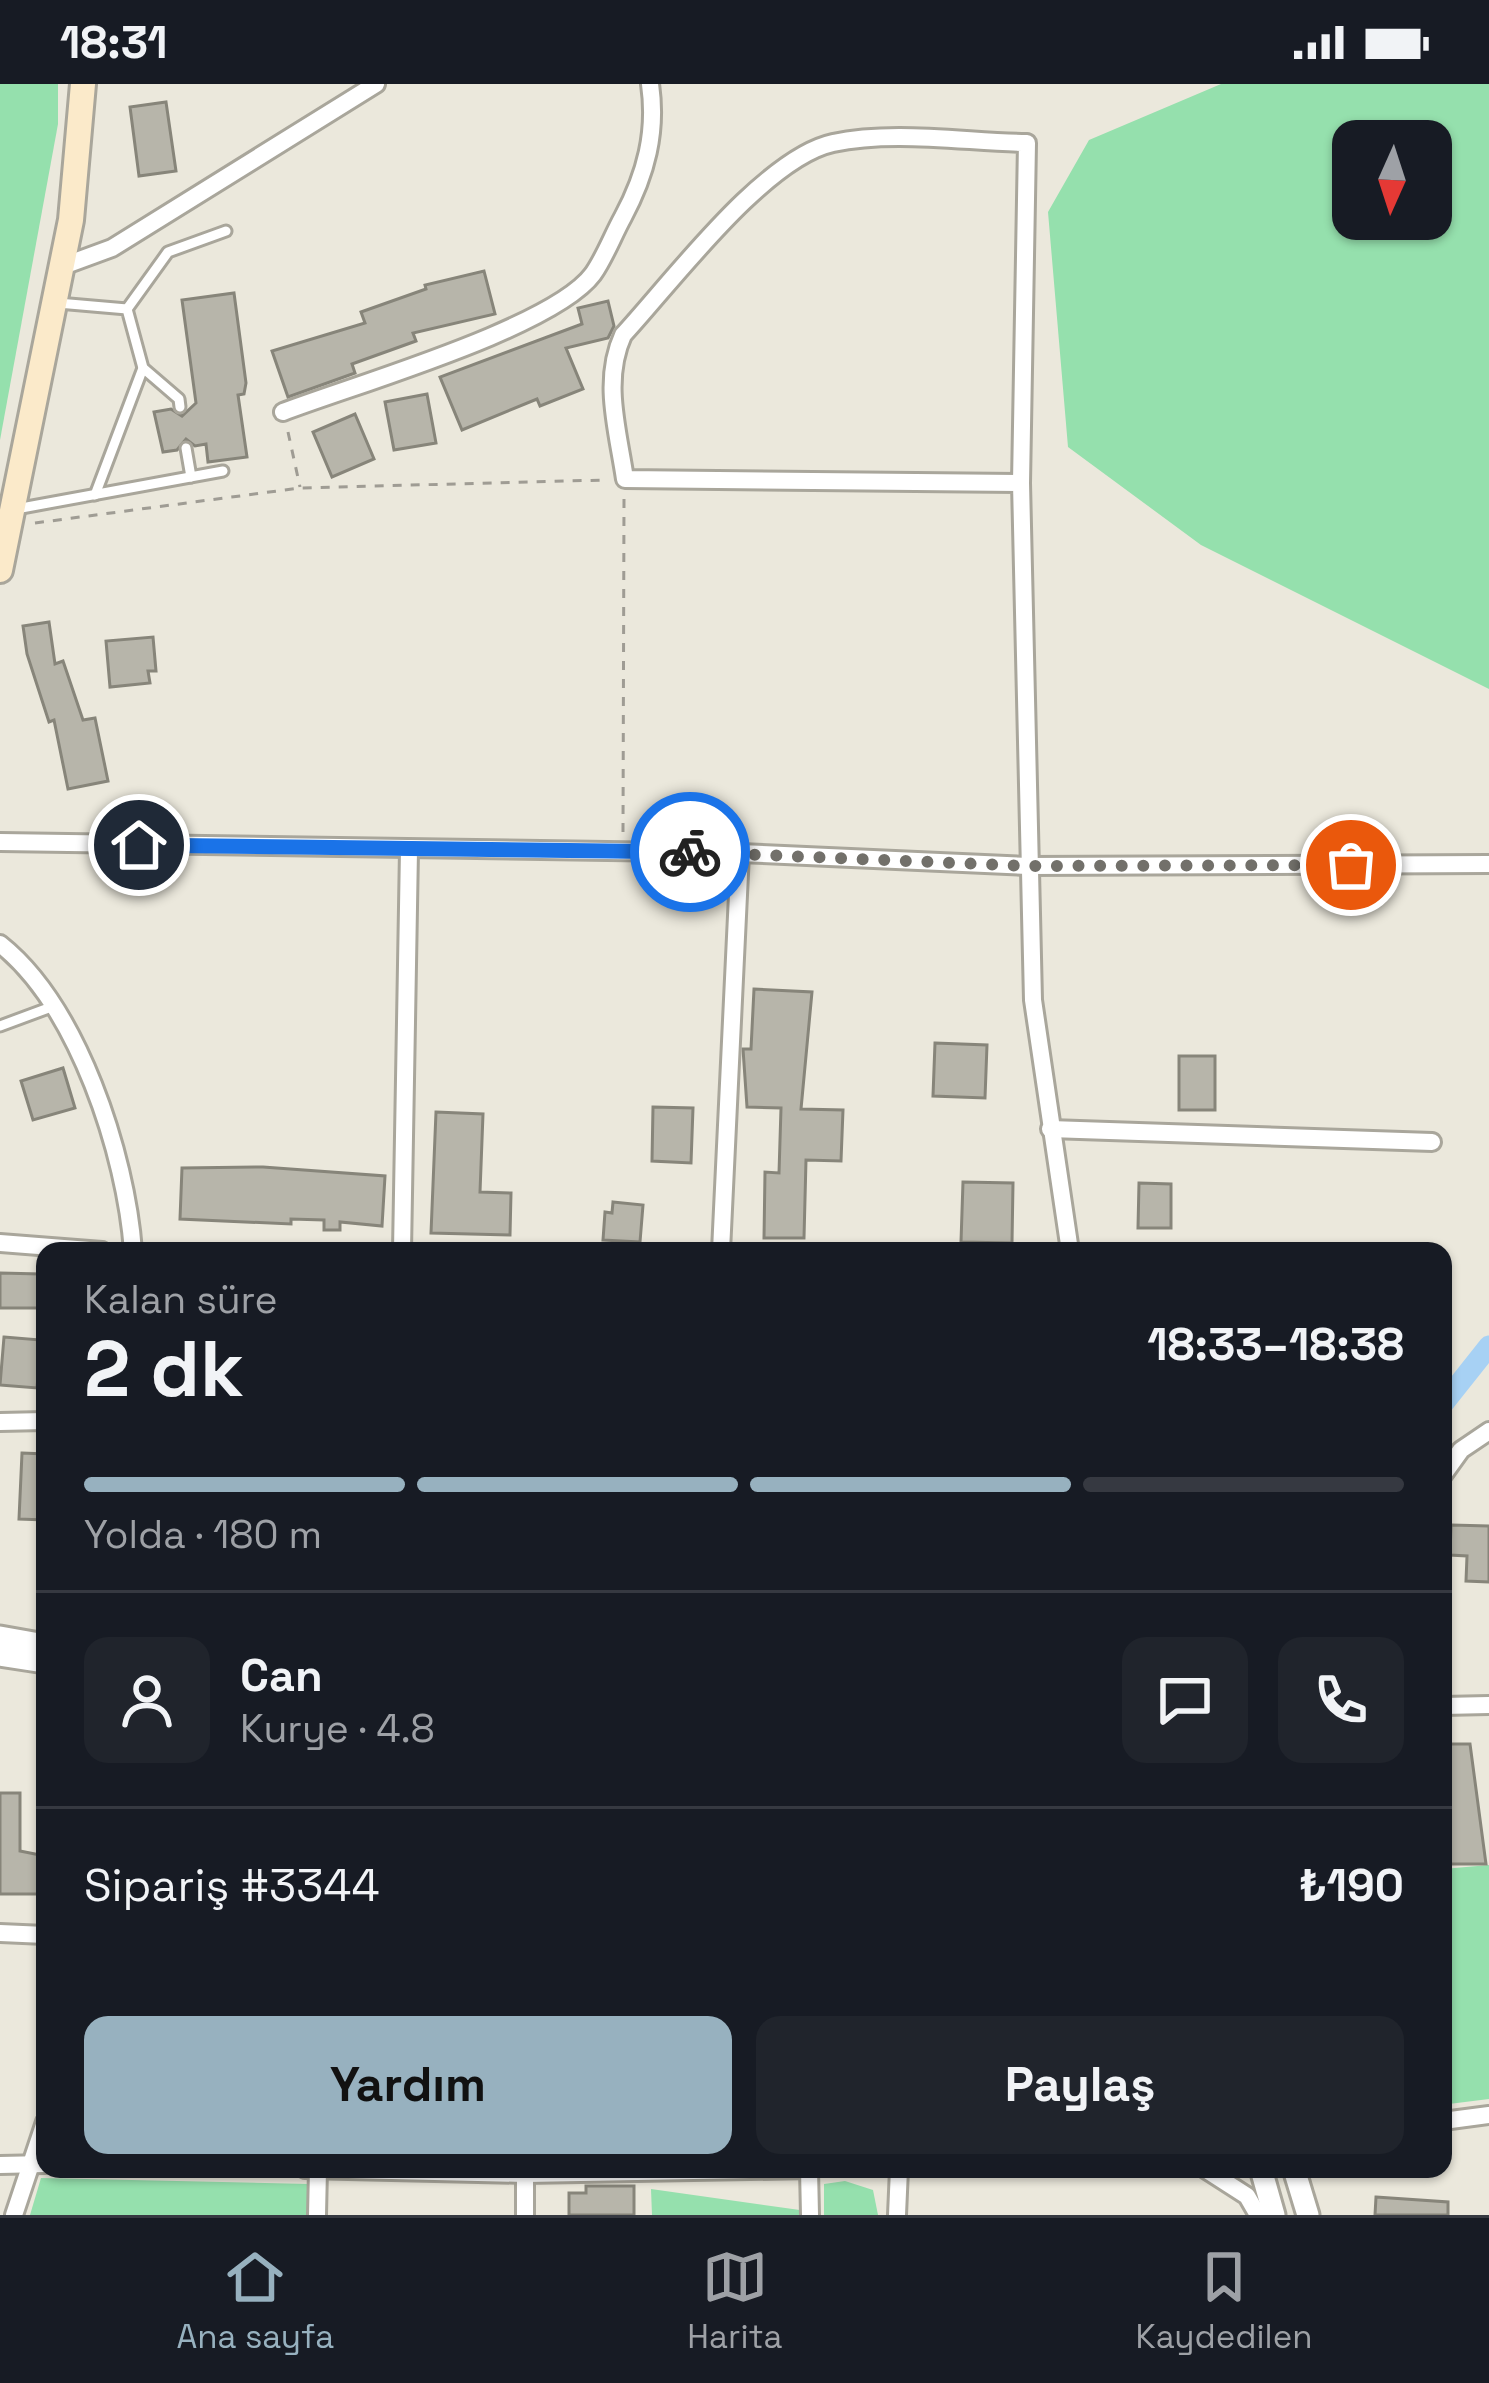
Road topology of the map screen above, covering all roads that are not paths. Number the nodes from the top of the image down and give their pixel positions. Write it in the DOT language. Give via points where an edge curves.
graph roads {
  1 [pos="83,84"];
  2 [pos="376,84"];
  3 [pos="650,84"];
  4 [pos="226,231"];
  5 [pos="63,266"];
  6 [pos="56,303"];
  7 [pos="127,309"];
  8 [pos="143,368"];
  9 [pos="180,407"];
  10 [pos="283,412"];
  11 [pos="186,448"];
  12 [pos="224,471"];
  13 [pos="190,477"];
  14 [pos="1022,483"];
  15 [pos="95,495"];
  16 [pos="7,512"];
  17 [pos="0,570"];
  18 [pos="0,842"];
  19 [pos="409,850"];
  20 [pos="740,853"];
  21 [pos="1489,864"];
  22 [pos="1028,866"];
  23 [pos="0,944"];
  24 [pos="54,1006"];
  25 [pos="0,1026"];
  26 [pos="1050,1129"];
  27 [pos="1432,1142"];
  28 [pos="132,1242"];
  29 [pos="402,1242"];
  30 [pos="721,1242"];
  31 [pos="1069,1242"];
  32 [pos="0,1243"];
  33 [pos="36,1246"];
  34 [pos="36,1421"];
  35 [pos="0,1422"];
  36 [pos="1489,1431"];
  37 [pos="1452,1462"];
  38 [pos="0,1636"];
  39 [pos="36,1644"];
  40 [pos="0,1655"];
  41 [pos="36,1661"];
  42 [pos="1489,1705"];
  43 [pos="1452,1706"];
  44 [pos="0,1933"];
  45 [pos="36,1935"];
  46 [pos="1489,2115"];
  47 [pos="1452,2120"];
  48 [pos="36,2164"];
  49 [pos="0,2165"];
  50 [pos="36,2166"];
  51 [pos="318,2178"];
  52 [pos="525,2178"];
  53 [pos="811,2178"];
  54 [pos="899,2178"];
  55 [pos="1219,2178"];
  56 [pos="1264,2178"];
  57 [pos="1297,2178"];
  58 [pos="14,2215"];
  59 [pos="317,2215"];
  60 [pos="525,2215"];
  61 [pos="810,2215"];
  62 [pos="897,2215"];
  63 [pos="1258,2215"];
  64 [pos="1274,2215"];
  65 [pos="1308,2215"];
  1 -- 5 [label="main road"];
  2 -- 5 [label="street" via="112,248"];
  3 -- 10 [label="street" via="644,172 592,275 533,317"];
  4 -- 7 [label="lane" via="168,252"];
  5 -- 6 [label="main road"];
  6 -- 7 [label="lane"];
  6 -- 16 [label="main road"];
  7 -- 8 [label="lane"];
  8 -- 9 [label="lane"];
  8 -- 15 [label="lane"];
  11 -- 13 [label="lane"];
  12 -- 13 [label="lane"];
  13 -- 15 [label="lane"];
  14 -- 14 [label="street" via="625,479 610,378 623,335 778,169 817,147 862,140 1027,143"];
  14 -- 22 [label="street"];
  15 -- 16 [label="lane"];
  16 -- 17 [label="main road"];
  18 -- 19 [label="street"];
  19 -- 20 [label="street"];
  19 -- 29 [label="street"];
  20 -- 22 [label="street"];
  20 -- 30 [label="street"];
  21 -- 22 [label="street"];
  22 -- 26 [label="street" via="1033,1000"];
  23 -- 24 [label="street"];
  24 -- 25 [label="lane"];
  24 -- 28 [label="street" via="102,1109 130,1201"];
  26 -- 27 [label="street"];
  26 -- 31 [label="street"];
  32 -- 33 [label="street"];
  34 -- 35 [label="street"];
  36 -- 37 [label="street"];
  38 -- 39 [label="street"];
  40 -- 41 [label="street"];
  42 -- 43 [label="street"];
  44 -- 45 [label="street"];
  46 -- 47 [label="street"];
  48 -- 49 [label="street"];
  50 -- 58 [label="street"];
  51 -- 59 [label="street"];
  52 -- 60 [label="street"];
  53 -- 61 [label="street"];
  54 -- 62 [label="street"];
  55 -- 63 [label="street" via="1247,2196"];
  56 -- 64 [label="street"];
  57 -- 65 [label="street"];
}
